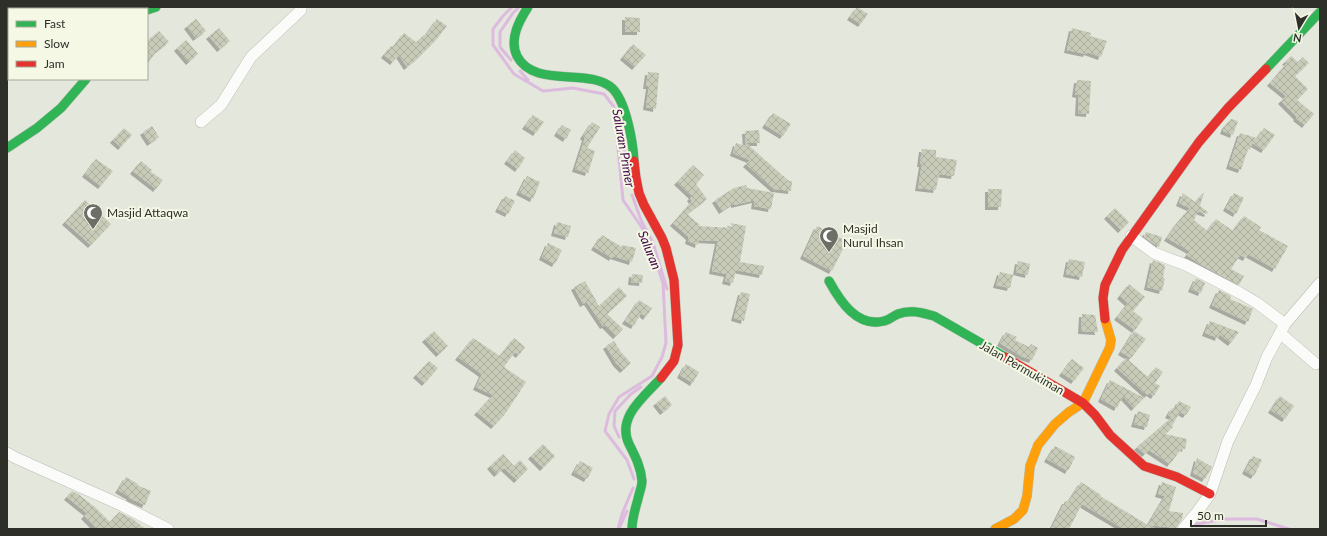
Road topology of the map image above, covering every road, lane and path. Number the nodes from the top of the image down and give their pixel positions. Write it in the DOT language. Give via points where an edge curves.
graph roads {
  1 [pos="301,7"];
  2 [pos="528,7"];
  3 [pos="1320,12"];
  4 [pos="85,80"];
  5 [pos="201,122"];
  6 [pos="7,148"];
  7 [pos="1131,236"];
  8 [pos="829,281"];
  9 [pos="1320,283"];
  10 [pos="1282,329"];
  11 [pos="1316,364"];
  12 [pos="1083,403"];
  13 [pos="7,453"];
  14 [pos="1210,494"];
  15 [pos="168,529"];
  16 [pos="632,529"];
  17 [pos="995,529"];
  18 [pos="1182,529"];
  1 -- 5 [label="street" via="251,56 221,105"];
  2 -- 16 [label="street" via="518,25 514,44 516,55 524,66 540,74 602,82 612,88 617,96 631,134 641,201 662,239 673,276 678,344 675,361 666,375 640,399 626,425 627,442 638,462 642,484"];
  3 -- 7 [label="street" via="1199,142"];
  4 -- 6 [label="street" via="61,108"];
  7 -- 10 [label="street" via="1154,253 1186,265 1252,299"];
  7 -- 12 [label="street" via="1105,285 1104,314 1111,340 1110,347"];
  8 -- 12 [label="street, Jalan Permukiman" via="854,316 875,322 885,321 902,313 918,311 934,316"];
  9 -- 10 [label="street"];
  10 -- 11 [label="street"];
  10 -- 14 [label="street" via="1228,441"];
  12 -- 14 [label="street, Jalan Permukiman" via="1110,435 1144,466 1176,477"];
  12 -- 17 [label="street" via="1056,423 1043,438 1034,453 1023,510 1016,518"];
  13 -- 15 [label="street"];
  14 -- 18 [label="street"];
}
